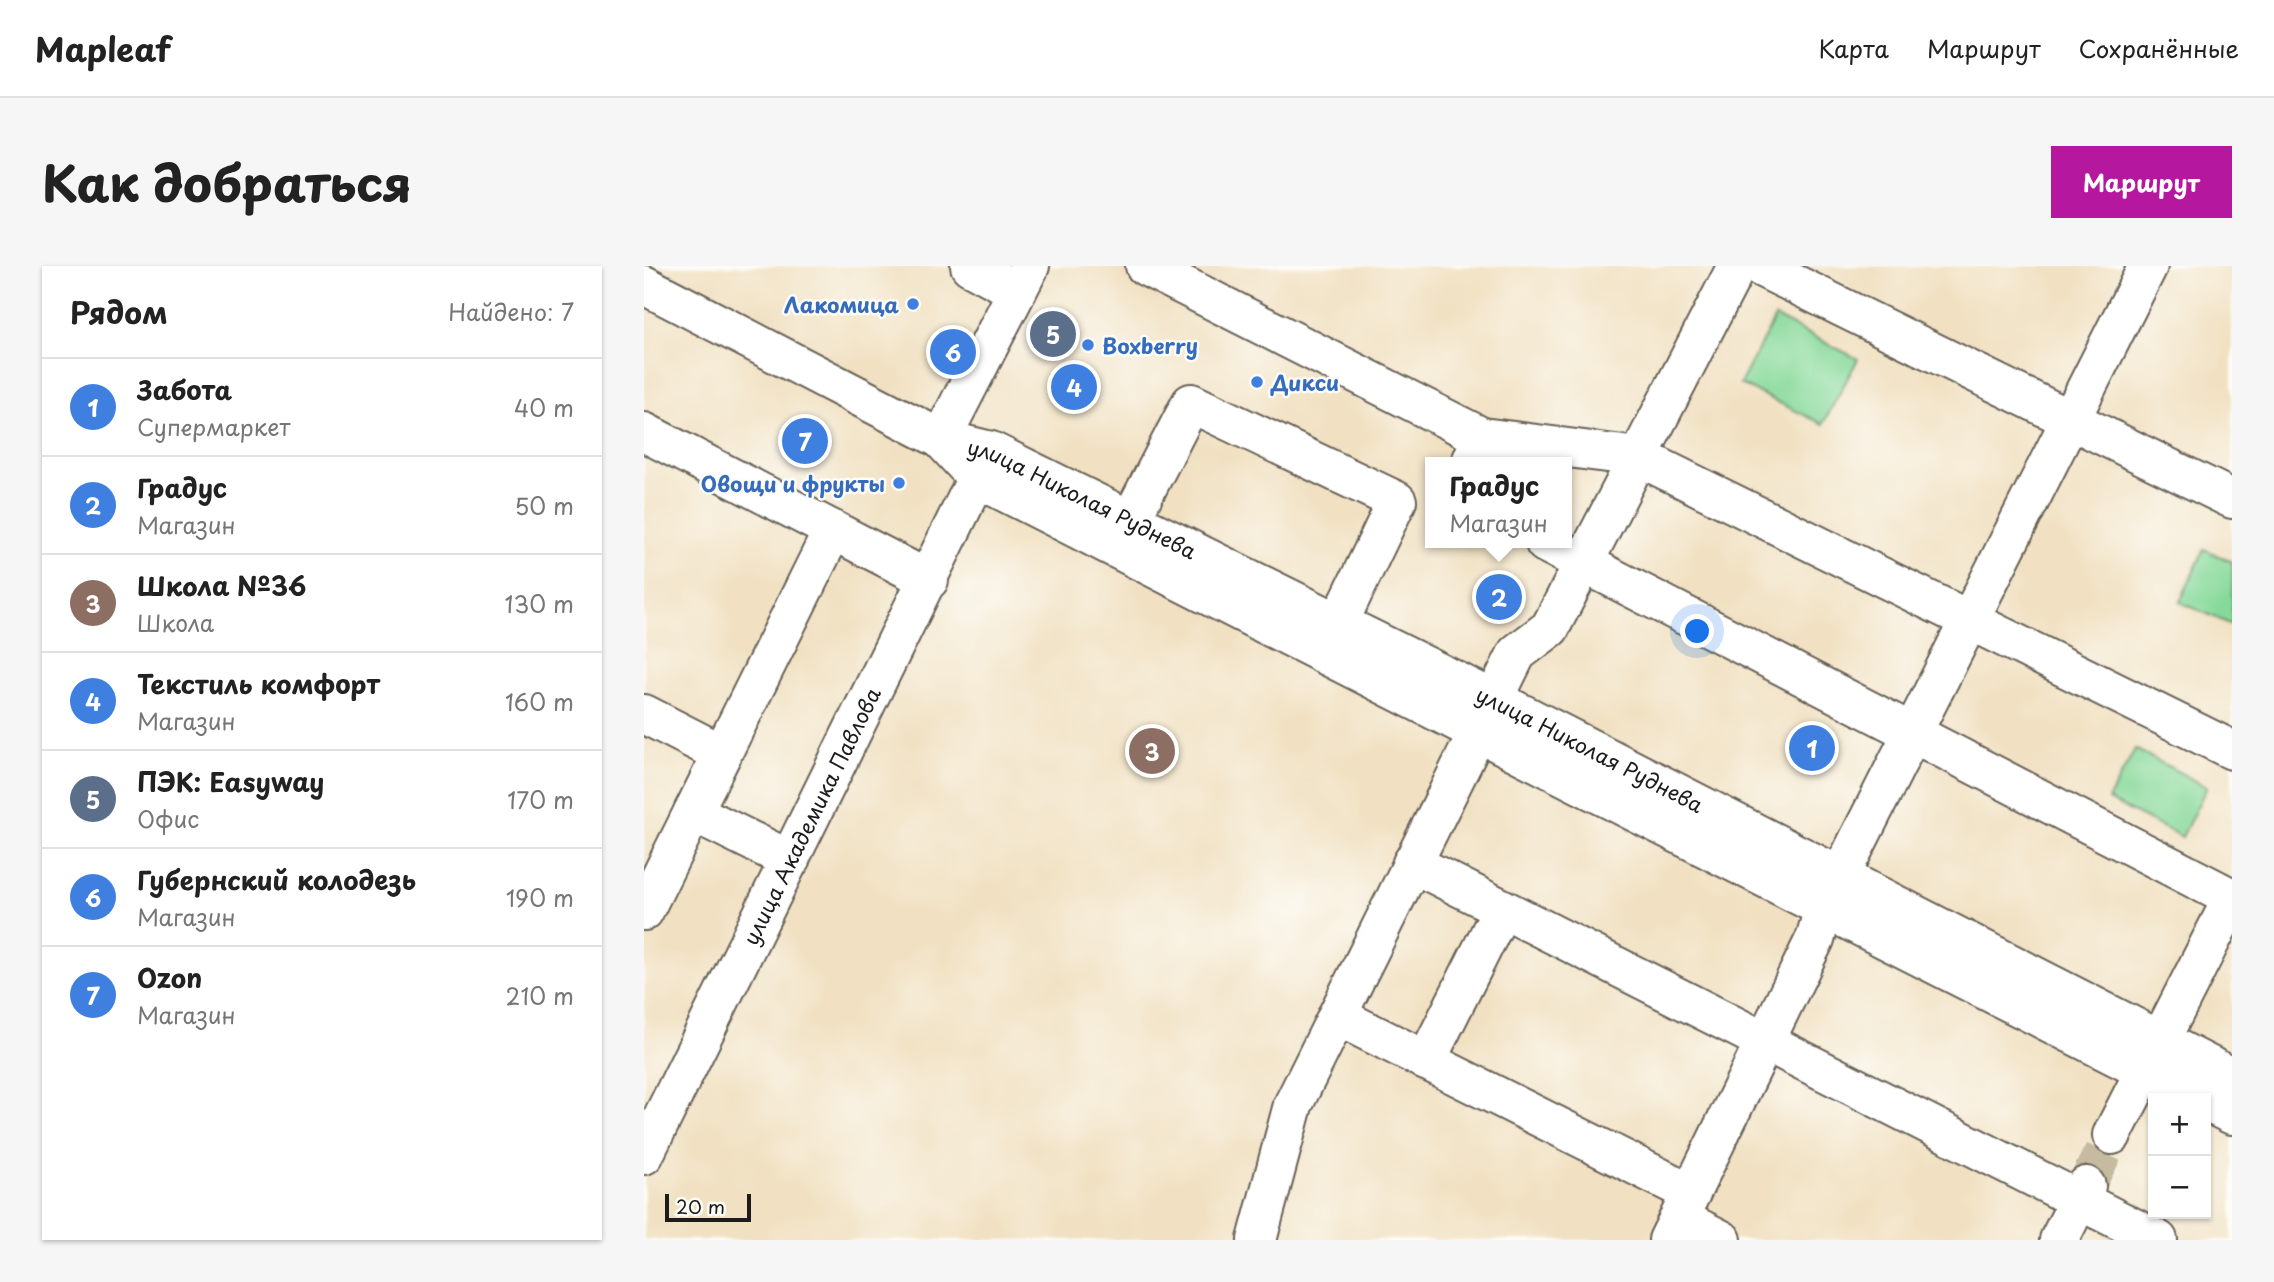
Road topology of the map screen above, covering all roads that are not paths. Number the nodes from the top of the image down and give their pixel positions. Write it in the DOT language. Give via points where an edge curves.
graph roads {
  1 [pos="970,266"];
  2 [pos="1145,266"];
  3 [pos="1737,266"];
  4 [pos="1758,266"];
  5 [pos="2148,266"];
  6 [pos="1023,278"];
  7 [pos="644,285"];
  8 [pos="2071,418"];
  9 [pos="644,432"];
  10 [pos="942,439"];
  11 [pos="1476,449"];
  12 [pos="1639,457"];
  13 [pos="978,478"];
  14 [pos="2232,499"];
  15 [pos="1131,519"];
  16 [pos="833,530"];
  17 [pos="1556,548"];
  18 [pos="1585,562"];
  19 [pos="929,580"];
  20 [pos="1969,620"];
  21 [pos="1339,622"];
  22 [pos="644,714"];
  23 [pos="1486,716"];
  24 [pos="1913,732"];
  25 [pos="2232,750"];
  26 [pos="722,754"];
  27 [pos="694,812"];
  28 [pos="790,860"];
  29 [pos="1412,863"];
  30 [pos="1832,892"];
  31 [pos="2232,899"];
  32 [pos="1502,909"];
  33 [pos="644,911"];
  34 [pos="1337,1016"];
  35 [pos="1765,1041"];
  36 [pos="2152,1056"];
  37 [pos="1426,1061"];
  38 [pos="2232,1077"];
  39 [pos="2193,1093"];
  40 [pos="2211,1104"];
  41 [pos="2232,1115"];
  42 [pos="2112,1135"];
  43 [pos="644,1155"];
  44 [pos="2082,1193"];
  45 [pos="1679,1217"];
  46 [pos="1257,1240"];
  47 [pos="1722,1240"];
  48 [pos="2059,1240"];
  49 [pos="2158,1240"];
  1 -- 6 [label="street"];
  2 -- 11 [label="street"];
  3 -- 12 [label="street"];
  4 -- 8 [label="street"];
  5 -- 8 [label="street"];
  6 -- 10 [label="street"];
  7 -- 10 [label="street, улица Николая Руднева"];
  8 -- 14 [label="street"];
  8 -- 20 [label="street"];
  9 -- 16 [label="street"];
  10 -- 13 [label="street, улица Николая Руднева"];
  10 -- 15 [label="street, улица Николая Руднева" via="991,451"];
  11 -- 12 [label="street"];
  12 -- 18 [label="street"];
  12 -- 20 [label="street"];
  13 -- 19 [label="street, улица Академика Павлова"];
  13 -- 23 [label="street, улица Николая Руднева"];
  15 -- 21 [label="street, улица Николая Руднева"];
  15 -- 21 [label="street" via="1191,403 1397,501"];
  16 -- 19 [label="street"];
  16 -- 26 [label="street"];
  17 -- 18 [label="street"];
  18 -- 23 [label="street" via="1550,628 1517,653"];
  18 -- 24 [label="street"];
  19 -- 28 [label="street, улица Академика Павлова"];
  20 -- 24 [label="street"];
  20 -- 25 [label="street"];
  21 -- 23 [label="street, улица Николая Руднева"];
  22 -- 26 [label="street"];
  23 -- 29 [label="street"];
  23 -- 30 [label="street, улица Николая Руднева"];
  24 -- 30 [label="street"];
  24 -- 31 [label="street"];
  26 -- 27 [label="street"];
  27 -- 28 [label="street"];
  27 -- 33 [label="street"];
  28 -- 43 [label="street, улица Академика Павлова"];
  29 -- 32 [label="street"];
  29 -- 34 [label="street"];
  30 -- 35 [label="street" via="1815,939"];
  30 -- 36 [label="street, улица Николая Руднева"];
  31 -- 36 [label="street"];
  32 -- 35 [label="street"];
  32 -- 37 [label="street"];
  34 -- 37 [label="street"];
  34 -- 46 [label="street" via="1293,1105"];
  35 -- 44 [label="street"];
  35 -- 45 [label="street"];
  36 -- 38 [label="street, улица Николая Руднева"];
  36 -- 39 [label="street, улица Николая Руднева"];
  36 -- 42 [label="street"];
  37 -- 45 [label="street"];
  40 -- 41 [label="street"];
  44 -- 48 [label="street"];
  44 -- 49 [label="street"];
  45 -- 47 [label="street"];
}
